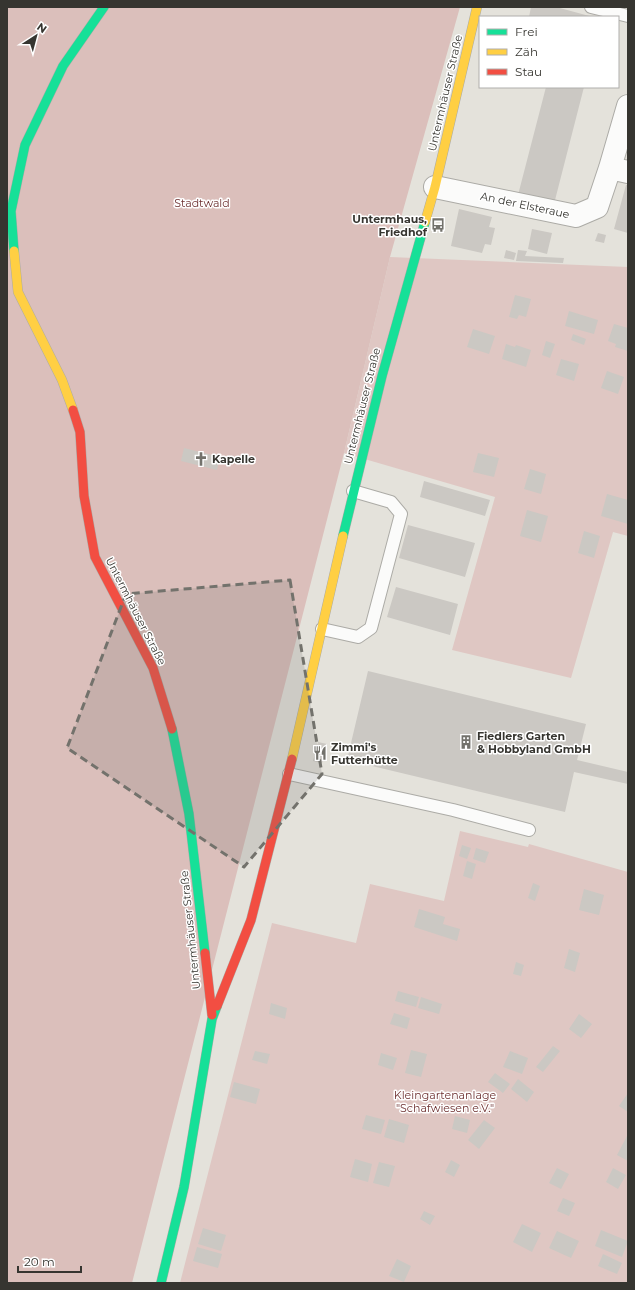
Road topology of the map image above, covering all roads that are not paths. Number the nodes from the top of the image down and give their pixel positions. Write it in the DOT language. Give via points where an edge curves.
graph roads {
  1 [pos="104,7"];
  2 [pos="477,7"];
  3 [pos="590,7"];
  4 [pos="628,16"];
  5 [pos="628,106"];
  6 [pos="619,170"];
  7 [pos="435,187"];
  8 [pos="353,491"];
  9 [pos="322,629"];
  10 [pos="289,774"];
  11 [pos="528,830"];
  12 [pos="212,1019"];
  13 [pos="161,1283"];
  1 -- 12 [label="main road, Untermhäuser Straße" via="63,66 25,145 11,211 18,292 62,380 80,432 84,496 95,557 153,668 174,735 189,814"];
  2 -- 7 [label="main road, Untermhäuser Straße"];
  3 -- 4 [label="lane"];
  5 -- 6 [label="street, An der Elsteraue"];
  6 -- 7 [label="street, An der Elsteraue" via="597,207 576,216"];
  7 -- 8 [label="main road, Untermhäuser Straße"];
  8 -- 9 [label="main road, Untermhäuser Straße"];
  8 -- 9 [label="lane" via="391,502 400,514 370,628 358,637"];
  9 -- 10 [label="main road, Untermhäuser Straße"];
  10 -- 11 [label="lane" via="452,810"];
  10 -- 12 [label="main road, Untermhäuser Straße" via="251,920"];
  12 -- 13 [label="main road, Untermhäuser Straße" via="184,1187"];
}
